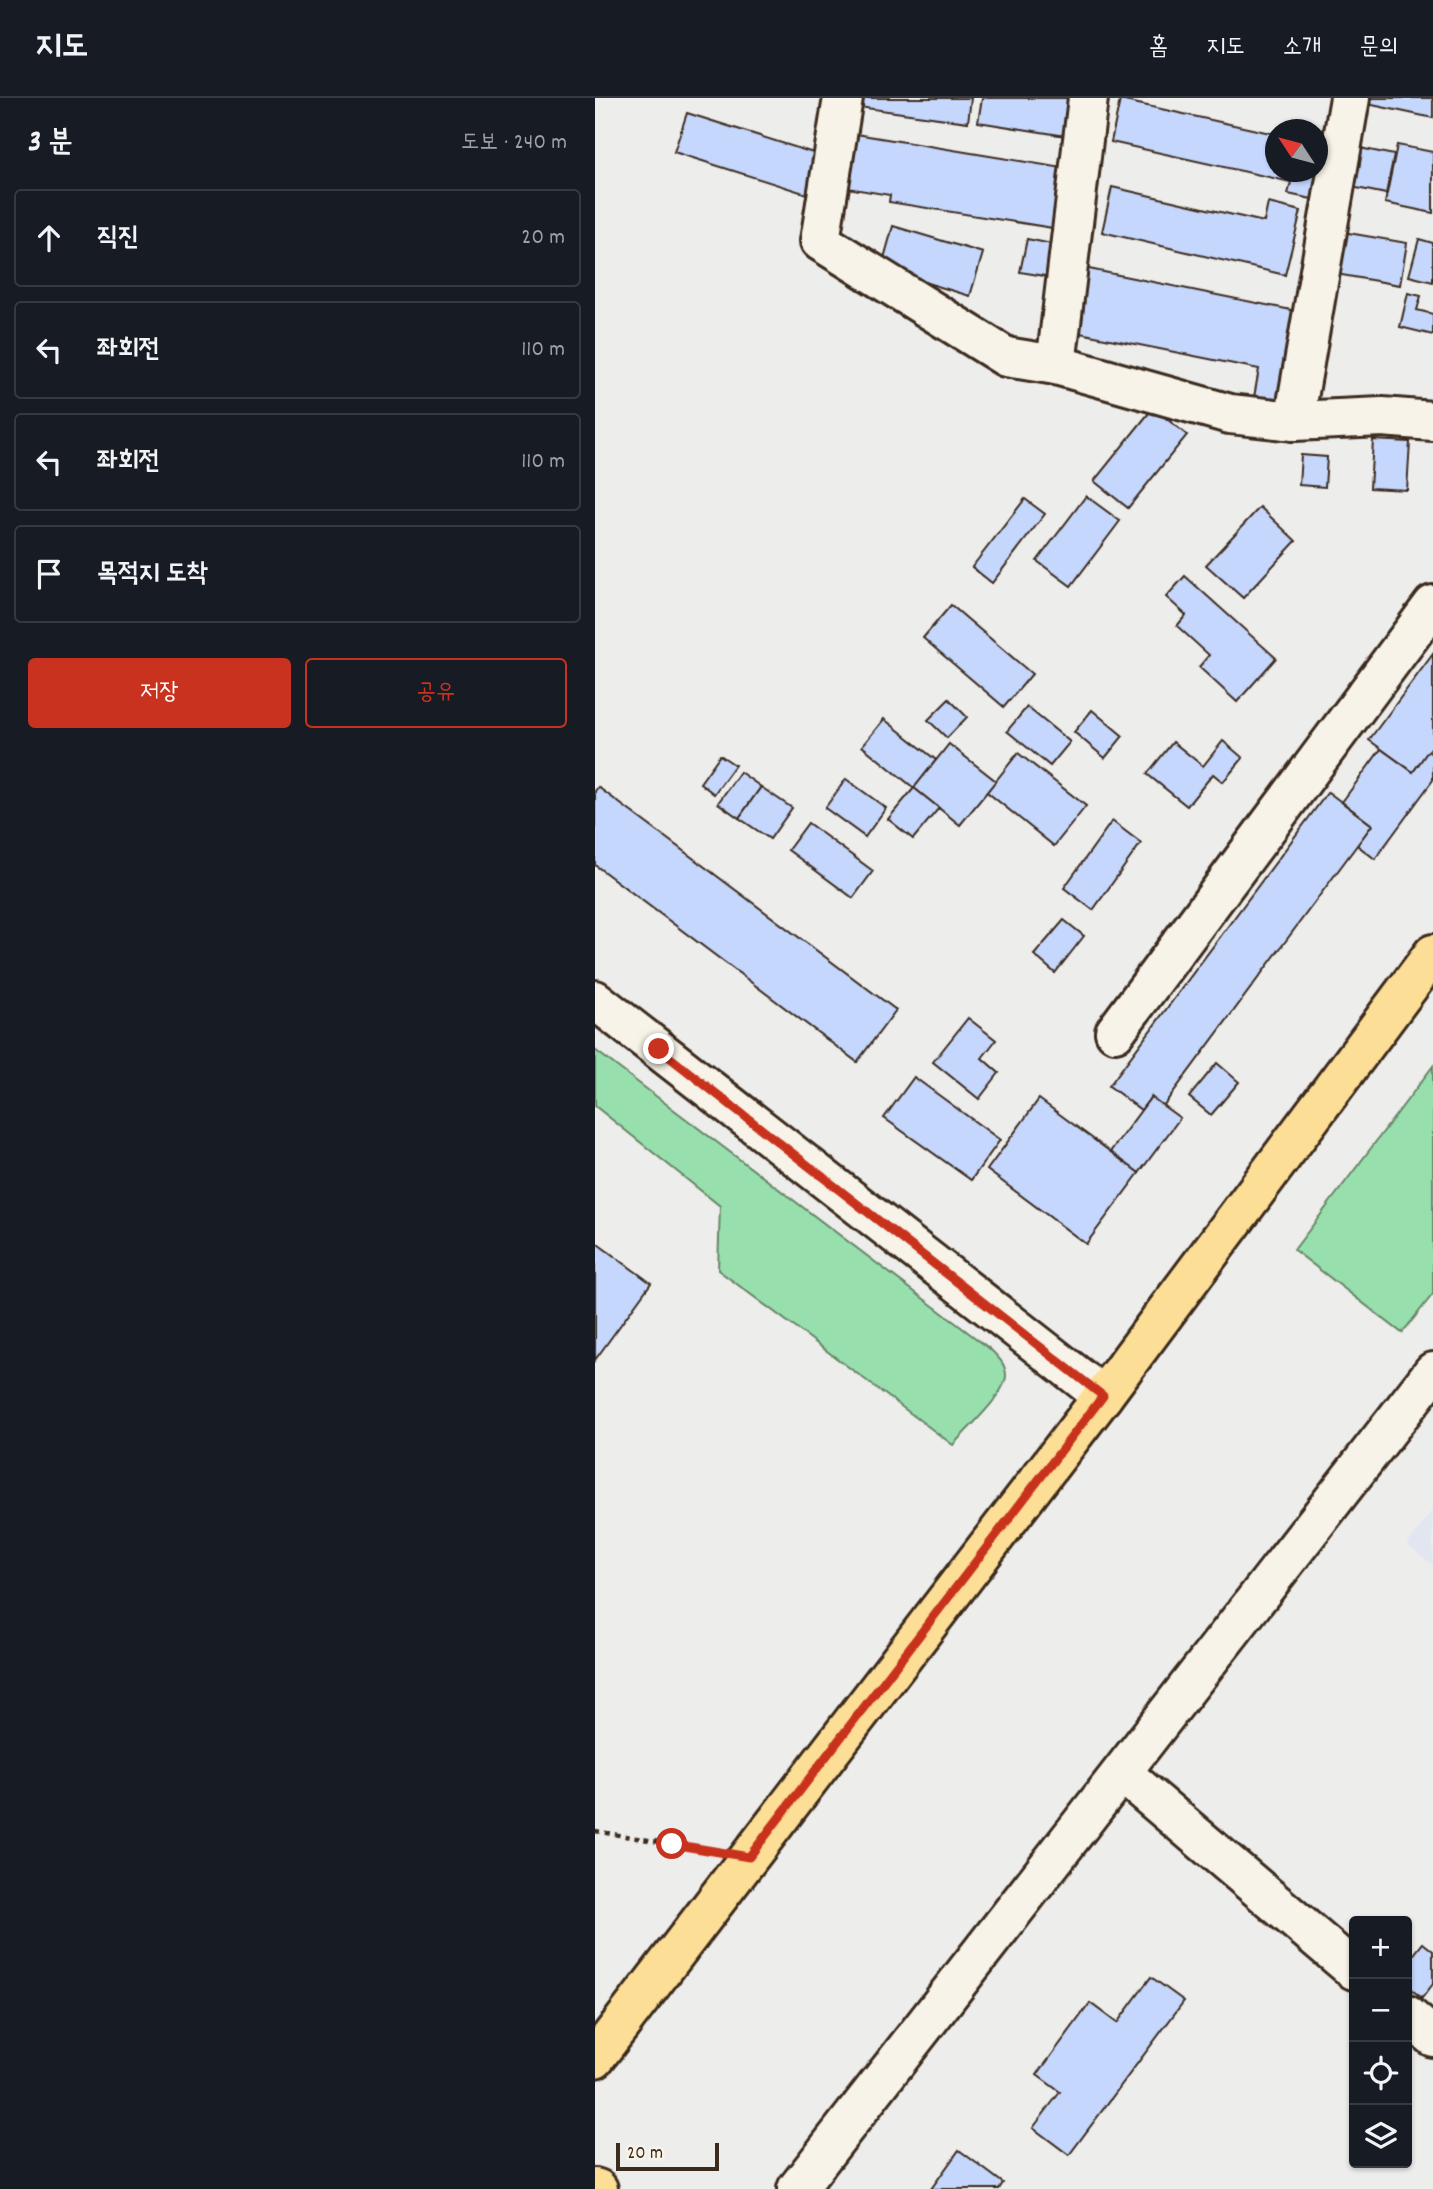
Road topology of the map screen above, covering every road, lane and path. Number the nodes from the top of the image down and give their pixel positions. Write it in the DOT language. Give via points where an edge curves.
graph roads {
  1 [pos="842,98"];
  2 [pos="1088,98"];
  3 [pos="1350,98"];
  4 [pos="1056,365"];
  5 [pos="1294,421"];
  6 [pos="1433,421"];
  7 [pos="1433,605"];
  8 [pos="1433,954"];
  9 [pos="595,1000"];
  10 [pos="1115,1032"];
  11 [pos="1433,1371"];
  12 [pos="1103,1396"];
  13 [pos="1122,1773"];
  14 [pos="595,1830"];
  15 [pos="749,1857"];
  16 [pos="1349,1966"];
  17 [pos="1412,2019"];
  18 [pos="1433,2037"];
  19 [pos="595,2058"];
  20 [pos="797,2189"];
  1 -- 4 [label="street" via="820,241 1006,357"];
  2 -- 4 [label="street"];
  3 -- 5 [label="street"];
  4 -- 5 [label="street" via="1230,414"];
  5 -- 6 [label="street" via="1382,417"];
  7 -- 10 [label="street"];
  8 -- 12 [label="main road"];
  9 -- 12 [label="street"];
  11 -- 13 [label="street"];
  12 -- 15 [label="main road"];
  13 -- 16 [label="street"];
  13 -- 20 [label="street"];
  14 -- 15 [label="path"];
  15 -- 19 [label="main road"];
  17 -- 18 [label="street"];
}
